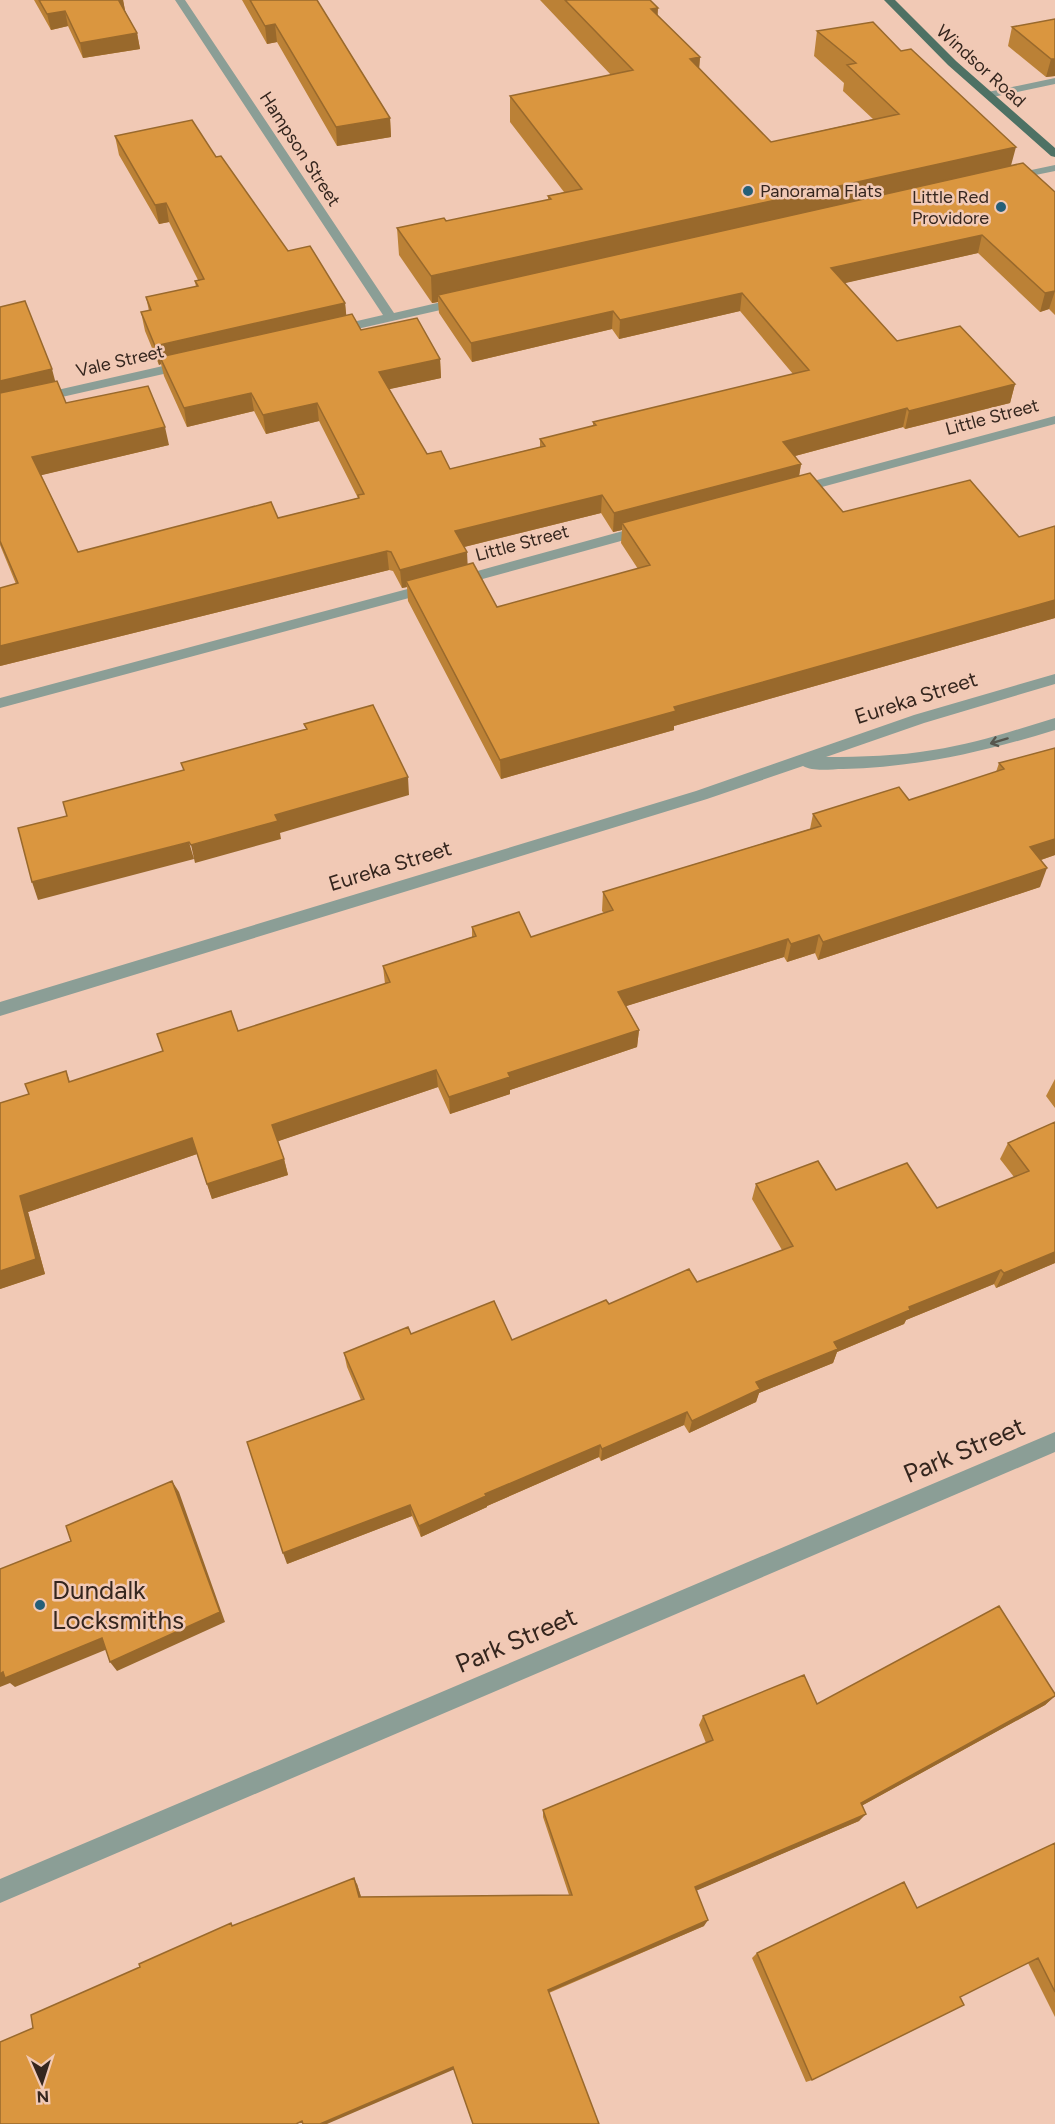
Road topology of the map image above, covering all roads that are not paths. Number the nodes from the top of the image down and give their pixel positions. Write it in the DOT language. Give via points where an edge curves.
graph roads {
  1 [pos="180,0"];
  2 [pos="889,0"];
  3 [pos="1055,81"];
  4 [pos="988,95"];
  5 [pos="1055,154"];
  6 [pos="1055,168"];
  7 [pos="997,180"];
  8 [pos="472,299"];
  9 [pos="390,318"];
  10 [pos="321,333"];
  11 [pos="195,362"];
  12 [pos="0,407"];
  13 [pos="1055,420"];
  14 [pos="780,494"];
  15 [pos="654,528"];
  16 [pos="1055,679"];
  17 [pos="0,703"];
  18 [pos="1055,724"];
  19 [pos="792,764"];
  20 [pos="0,1009"];
  21 [pos="1055,1443"];
  22 [pos="0,1891"];
  1 -- 9 [label="street, Hampson Street"];
  2 -- 4 [label="main road, Windsor Road"];
  3 -- 4 [label="street"];
  4 -- 5 [label="main road, Windsor Road"];
  6 -- 7 [label="street"];
  8 -- 9 [label="street"];
  9 -- 10 [label="street"];
  11 -- 12 [label="street, Vale Street"];
  13 -- 14 [label="street, Little Street"];
  15 -- 17 [label="street, Little Street"];
  16 -- 19 [label="street, Eureka Street" via="919,719"];
  18 -- 19 [label="street, Eureka Street, one-way" via="981,747 932,757"];
  19 -- 20 [label="street, Eureka Street"];
  21 -- 22 [label="street, Park Street"];
}
